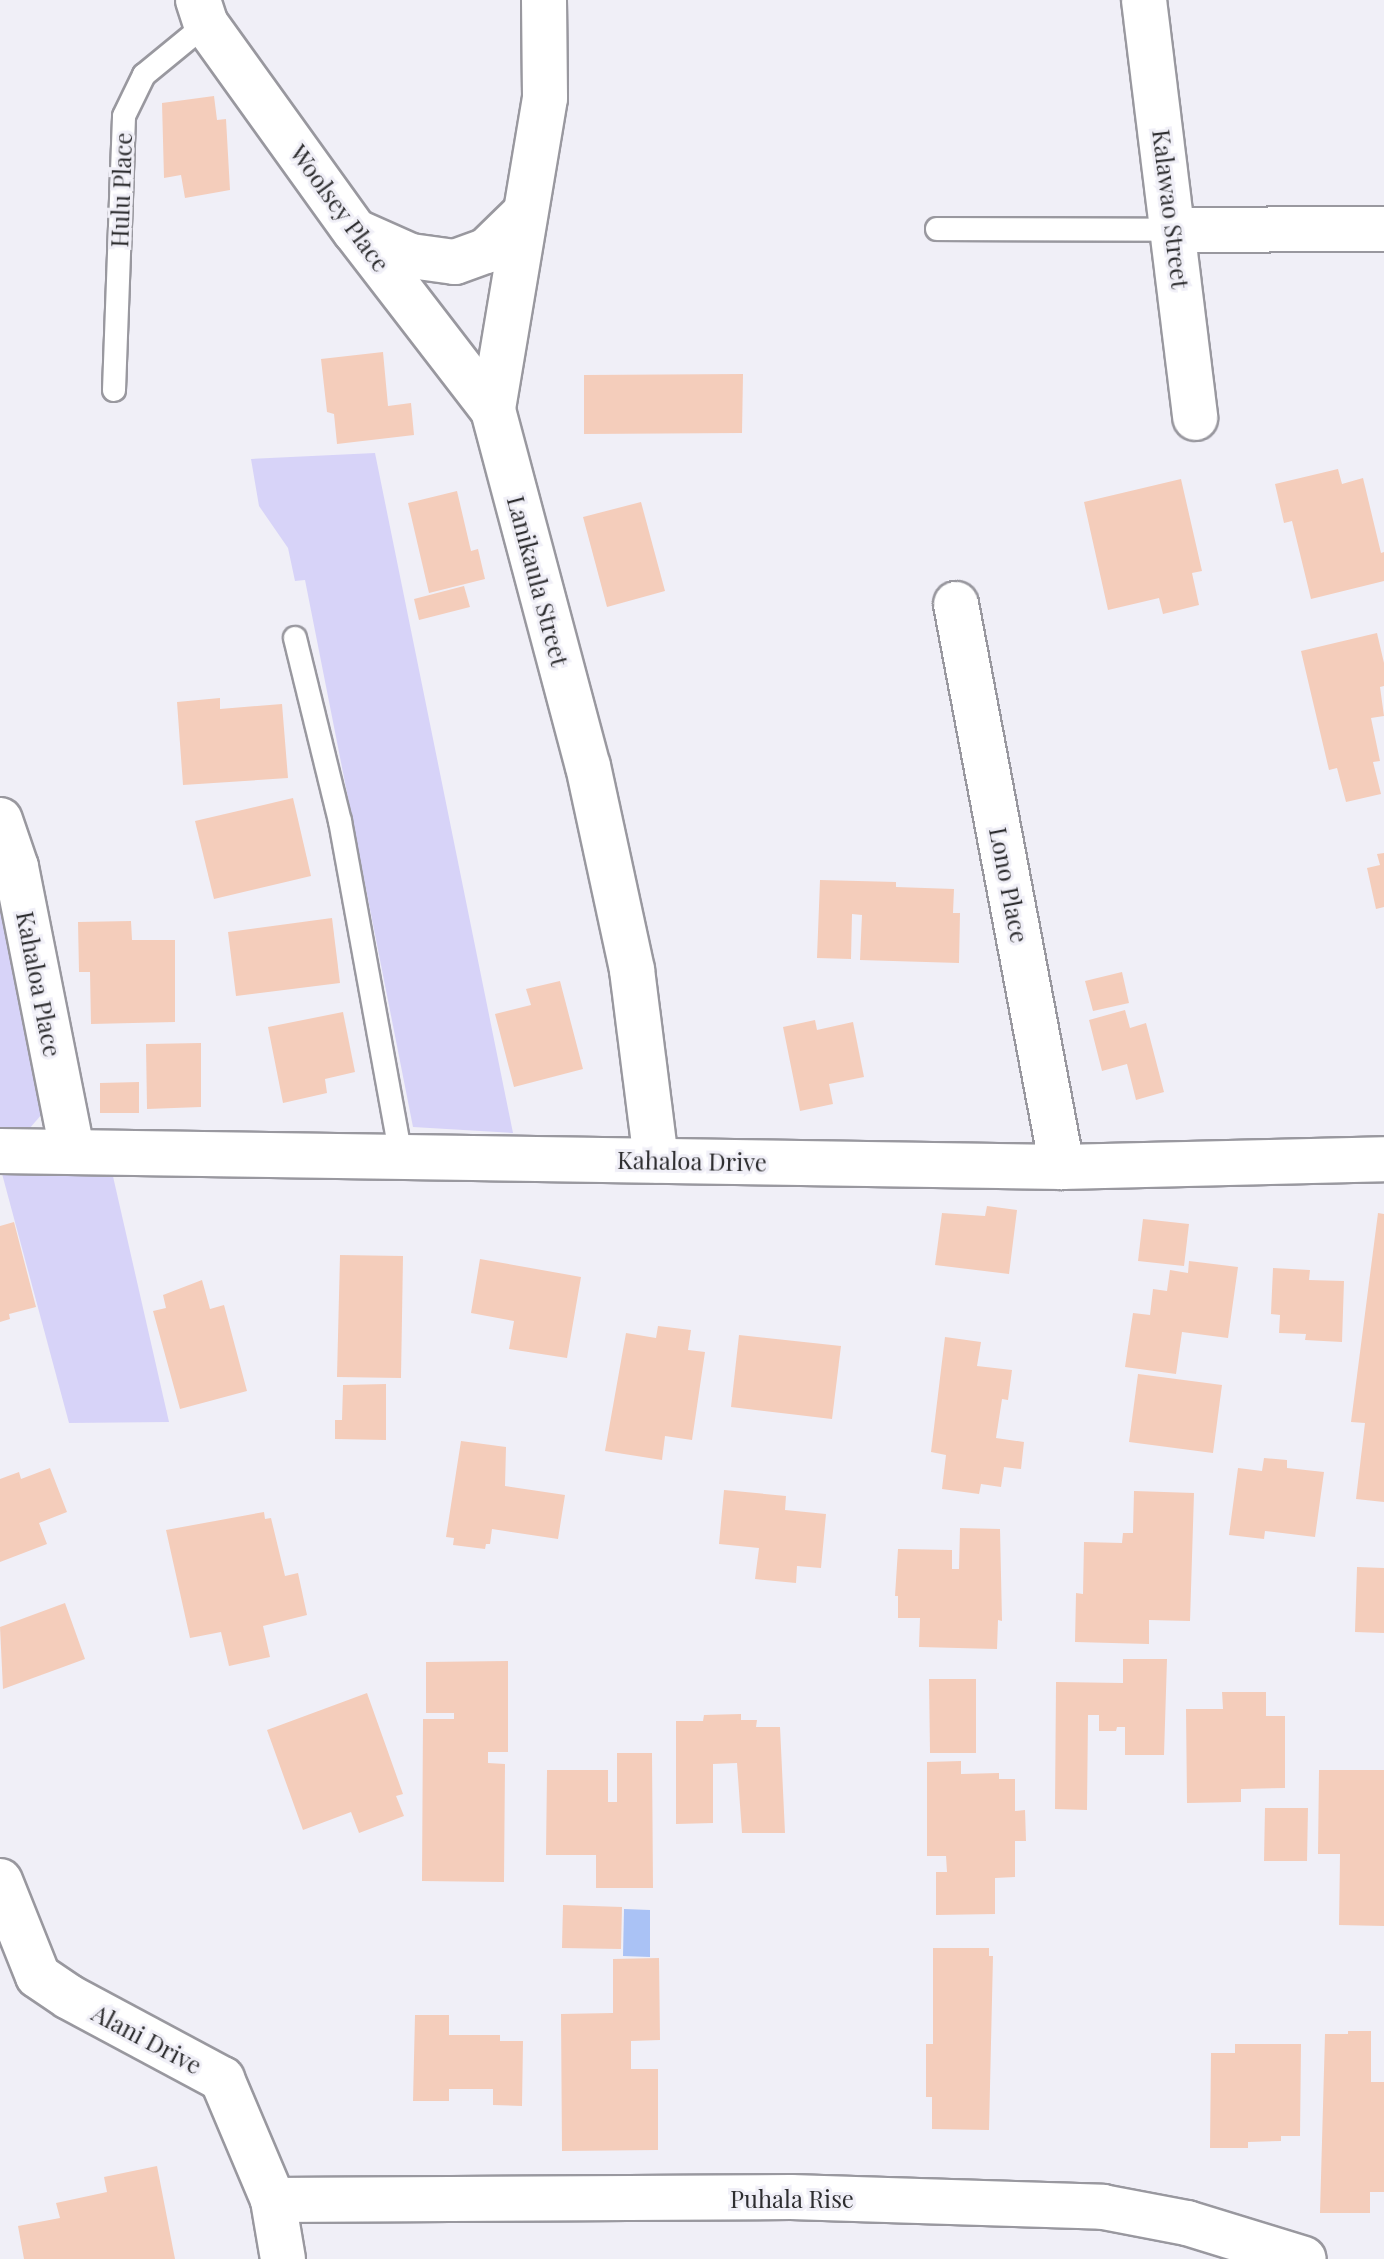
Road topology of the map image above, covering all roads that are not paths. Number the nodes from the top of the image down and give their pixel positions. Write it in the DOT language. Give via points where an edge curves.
graph roads {
  1 [pos="544,0"];
  2 [pos="1144,0"];
  3 [pos="202,12"];
  4 [pos="524,214"];
  5 [pos="937,229"];
  6 [pos="1384,229"];
  7 [pos="1174,230"];
  8 [pos="355,231"];
  9 [pos="114,390"];
  10 [pos="493,410"];
  11 [pos="1195,418"];
  12 [pos="956,604"];
  13 [pos="295,638"];
  14 [pos="0,820"];
  15 [pos="72,1150"];
  16 [pos="0,1151"];
  17 [pos="401,1156"];
  18 [pos="1384,1159"];
  19 [pos="656,1160"];
  20 [pos="1062,1167"];
  21 [pos="0,1881"];
  22 [pos="273,2200"];
  23 [pos="283,2259"];
  24 [pos="1304,2259"];
  1 -- 4 [label="street, Lanikaula Street" via="545,98"];
  2 -- 7 [label="street, Kalawao Street"];
  3 -- 8 [label="street, Woolsey Place"];
  3 -- 9 [label="lane, Hulu Place" via="144,75 124,116"];
  4 -- 8 [label="street" via="486,251 455,262 411,256"];
  4 -- 10 [label="street, Lanikaula Street"];
  5 -- 7 [label="lane"];
  6 -- 7 [label="street"];
  7 -- 11 [label="street, Kalawao Street"];
  8 -- 10 [label="street, Woolsey Place"];
  10 -- 19 [label="street, Lanikaula Street" via="591,780 632,970"];
  12 -- 20 [label="street, Lono Place"];
  13 -- 17 [label="lane" via="340,821"];
  14 -- 15 [label="street, Kahaloa Place" via="16,867"];
  15 -- 16 [label="street, Kahaloa Drive"];
  15 -- 17 [label="street, Kahaloa Drive"];
  17 -- 19 [label="street, Kahaloa Drive"];
  18 -- 20 [label="street, Kahaloa Drive"];
  19 -- 20 [label="street, Kahaloa Drive"];
  21 -- 22 [label="street, Alani Drive" via="38,1976 222,2079"];
  22 -- 23 [label="street, Alani Drive"];
  22 -- 24 [label="street, Puhala Rise" via="791,2197 1103,2207 1187,2223"];
}
